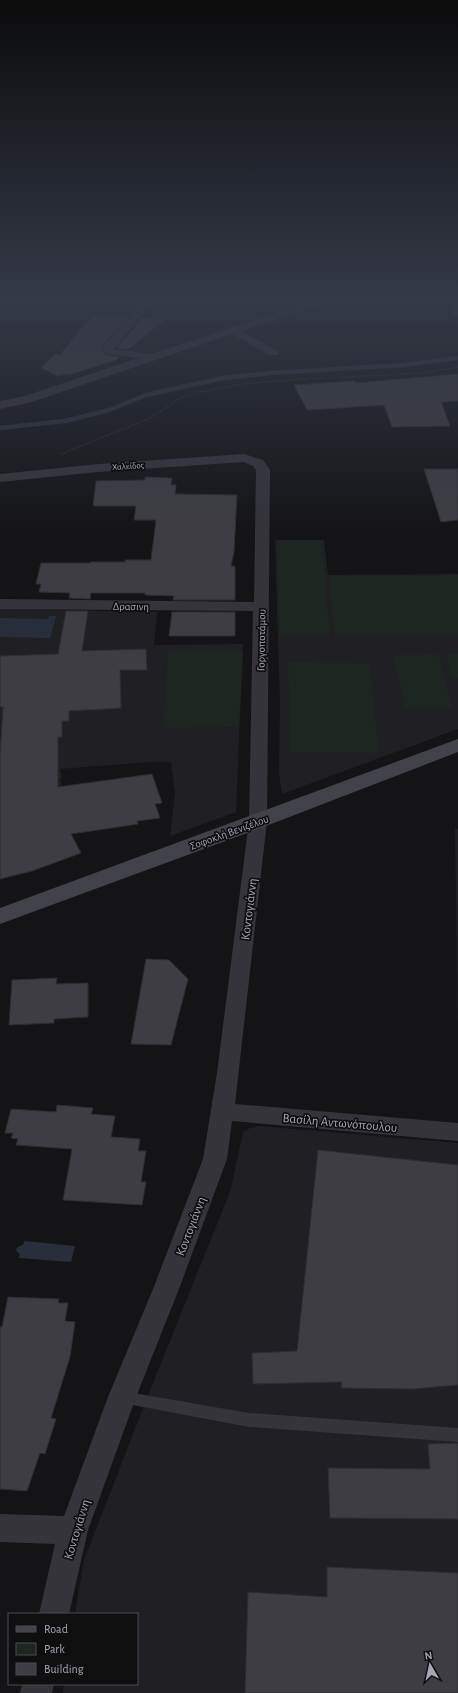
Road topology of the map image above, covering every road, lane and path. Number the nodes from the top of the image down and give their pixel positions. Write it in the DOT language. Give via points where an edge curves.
graph roads {
  1 [pos="100,375"];
  2 [pos="383,375"];
  3 [pos="0,404"];
  4 [pos="60,454"];
  5 [pos="256,461"];
  6 [pos="0,478"];
  7 [pos="0,604"];
  8 [pos="262,607"];
  9 [pos="458,745"];
  10 [pos="258,821"];
  11 [pos="0,916"];
  12 [pos="223,1112"];
  13 [pos="458,1132"];
  14 [pos="122,1397"];
  15 [pos="458,1435"];
  16 [pos="0,1528"];
  17 [pos="73,1530"];
  18 [pos="54,1613"];
  1 -- 3 [label="street" via="28,399"];
  2 -- 4 [label="path" via="243,384 200,392 181,398 148,419"];
  5 -- 6 [label="street, Χαλκίδος" via="244,458 206,460"];
  5 -- 8 [label="street, Γοργοποτάμου" via="263,470"];
  7 -- 8 [label="street, Δρασινη"];
  8 -- 10 [label="street, Γοργοποτάμου"];
  9 -- 10 [label="main road, Σοφοκλή Βενιζέλου"];
  10 -- 11 [label="main road, Σοφοκλή Βενιζέλου"];
  10 -- 12 [label="street, Κοντογιάννη"];
  12 -- 13 [label="street, Βασίλη Αντωνόπουλου"];
  12 -- 14 [label="street, Κοντογιάννη" via="215,1159"];
  14 -- 15 [label="lane" via="249,1420"];
  14 -- 17 [label="street, Κοντογιάννη"];
  16 -- 17 [label="street"];
  17 -- 18 [label="street, Κοντογιάννη"];
}
